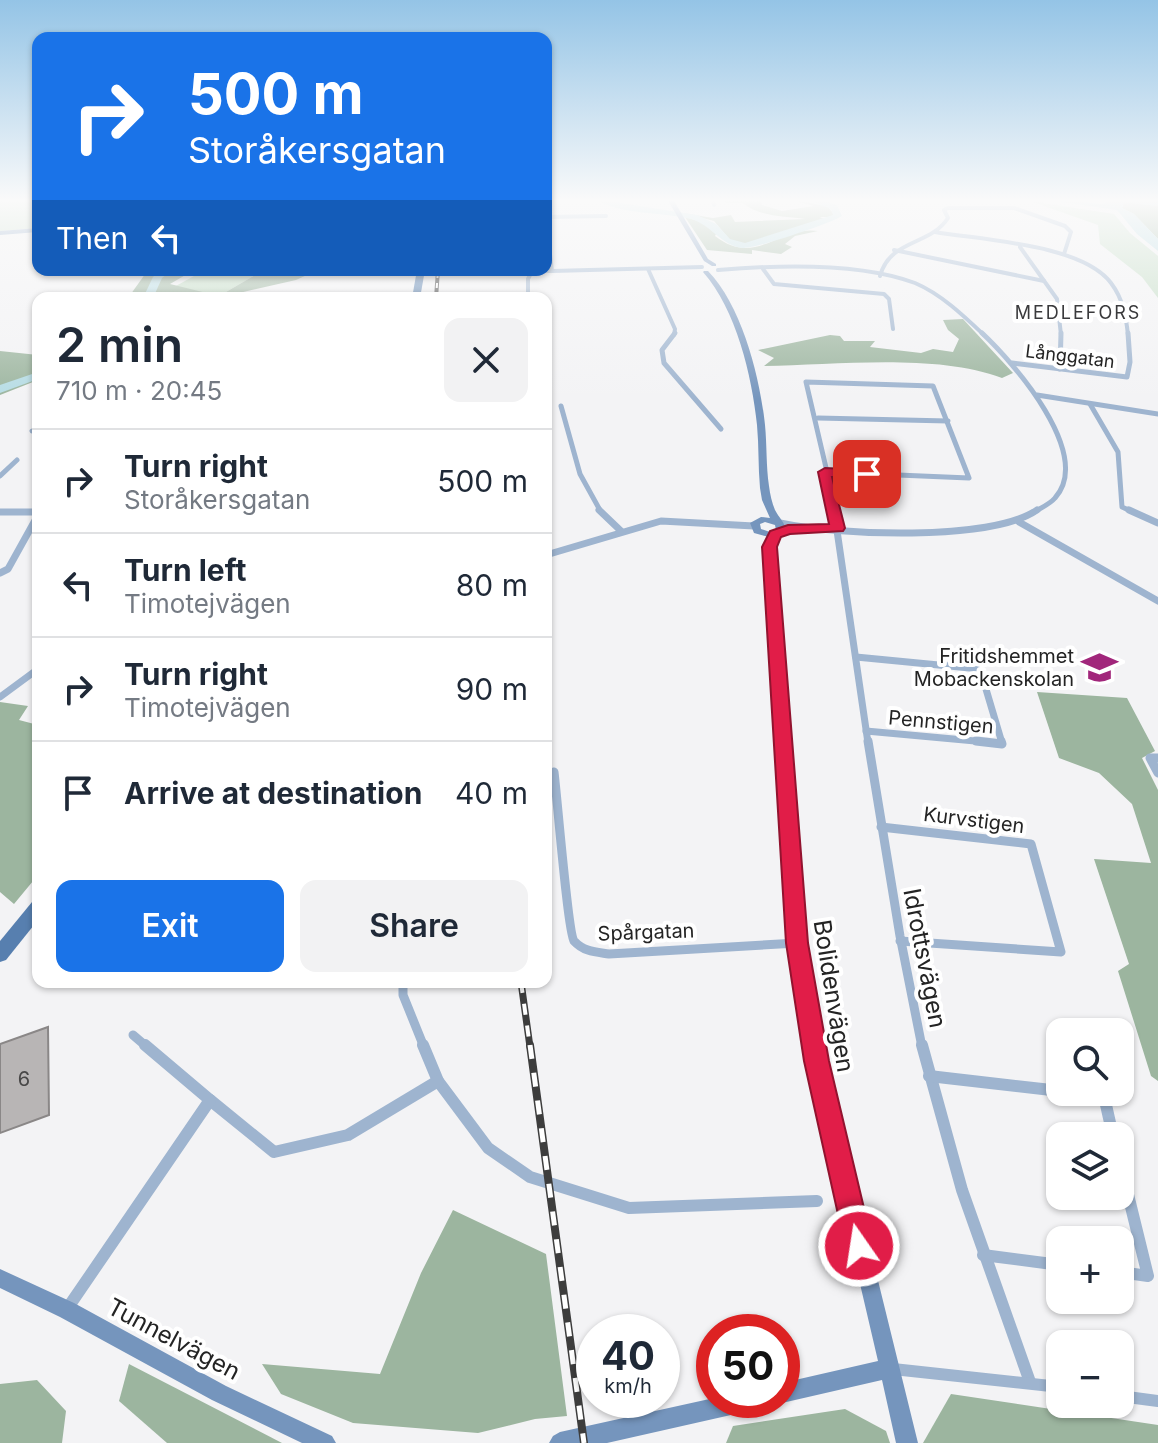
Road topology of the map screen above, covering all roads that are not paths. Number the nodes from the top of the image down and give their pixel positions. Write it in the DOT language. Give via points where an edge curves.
graph roads {
  1 [pos="882,266"];
  2 [pos="973,266"];
  3 [pos="1034,266"];
  4 [pos="1091,266"];
  5 [pos="703,267"];
  6 [pos="648,269"];
  7 [pos="763,269"];
  8 [pos="716,270"];
  9 [pos="552,271"];
  10 [pos="880,276"];
  11 [pos="1044,281"];
  12 [pos="893,329"];
  13 [pos="1011,363"];
  14 [pos="1060,369"];
  15 [pos="1037,395"];
  16 [pos="1090,404"];
  17 [pos="561,406"];
  18 [pos="1158,414"];
  19 [pos="818,418"];
  20 [pos="948,421"];
  21 [pos="721,429"];
  22 [pos="17,460"];
  23 [pos="825,472"];
  24 [pos="0,476"];
  25 [pos="0,512"];
  26 [pos="32,513"];
  27 [pos="1019,522"];
  28 [pos="1158,523"];
  29 [pos="32,524"];
  30 [pos="837,528"];
  31 [pos="769,530"];
  32 [pos="621,531"];
  33 [pos="552,553"];
  34 [pos="0,573"];
  35 [pos="1158,601"];
  36 [pos="856,657"];
  37 [pos="32,673"];
  38 [pos="0,697"];
  39 [pos="866,731"];
  40 [pos="1158,758"];
  41 [pos="554,772"];
  42 [pos="1158,773"];
  43 [pos="881,827"];
  44 [pos="32,914"];
  45 [pos="900,941"];
  46 [pos="797,943"];
  47 [pos="0,954"];
  48 [pos="403,988"];
  49 [pos="133,1035"];
  50 [pos="929,1076"];
  51 [pos="438,1081"];
  52 [pos="1046,1089"];
  53 [pos="210,1100"];
  54 [pos="817,1201"];
  55 [pos="1132,1210"];
  56 [pos="983,1255"];
  57 [pos="1046,1263"];
  58 [pos="1134,1274"];
  59 [pos="0,1278"];
  60 [pos="67,1310"];
  61 [pos="888,1369"];
  62 [pos="1030,1382"];
  63 [pos="1046,1385"];
  64 [pos="800,1389"];
  65 [pos="1134,1398"];
  66 [pos="1158,1401"];
  67 [pos="696,1413"];
  68 [pos="325,1443"];
  69 [pos="560,1443"];
  70 [pos="907,1443"];
  1 -- 10 [label="street"];
  2 -- 11 [label="street"];
  3 -- 11 [label="street"];
  4 -- 14 [label="street, Långgatan" via="1111,282 1126,311 1127,377"];
  5 -- 6 [label="street"];
  5 -- 8 [label="main road"];
  5 -- 8 [label="main road"];
  6 -- 9 [label="street"];
  6 -- 21 [label="street" via="675,329 662,350 664,363"];
  7 -- 8 [label="street"];
  7 -- 10 [label="street"];
  7 -- 12 [label="street" via="774,284 884,294"];
  8 -- 31 [label="main road" via="747,359 761,422"];
  10 -- 13 [label="street" via="914,283 946,299"];
  11 -- 14 [label="street" via="1059,308"];
  13 -- 14 [label="street, Långgatan"];
  13 -- 15 [label="street"];
  15 -- 16 [label="street"];
  15 -- 27 [label="street" via="1059,441 1065,472 1057,496"];
  16 -- 18 [label="street"];
  16 -- 28 [label="street" via="1118,452 1122,507"];
  17 -- 32 [label="street" via="583,489 602,517"];
  19 -- 20 [label="street"];
  19 -- 20 [label="street, Idrottsvägen" via="806,382 933,386"];
  19 -- 23 [label="street, Idrottsvägen"];
  20 -- 23 [label="street" via="969,478"];
  22 -- 24 [label="street"];
  23 -- 30 [label="street, Idrottsvägen"];
  25 -- 26 [label="street"];
  27 -- 30 [label="street" via="975,530"];
  27 -- 35 [label="street"];
  29 -- 34 [label="street" via="8,569"];
  30 -- 31 [label="street"];
  30 -- 36 [label="street, Idrottsvägen"];
  31 -- 32 [label="street" via="670,520"];
  31 -- 46 [label="main road, Bolidenvägen"];
  32 -- 33 [label="street"];
  36 -- 39 [label="street, Idrottsvägen"];
  36 -- 39 [label="street, Pennstigen" via="980,669 1002,744"];
  37 -- 38 [label="street"];
  39 -- 43 [label="street, Idrottsvägen"];
  40 -- 42 [label="street" via="1150,758"];
  41 -- 46 [label="street, Spårgatan" via="568,925 573,940 587,951"];
  43 -- 45 [label="street, Idrottsvägen"];
  43 -- 45 [label="street, Kurvstigen" via="1031,844 1061,952"];
  44 -- 47 [label="main road"];
  45 -- 50 [label="street, Idrottsvägen"];
  46 -- 61 [label="main road, Bolidenvägen" via="816,1061"];
  48 -- 51 [label="street"];
  49 -- 53 [label="street"];
  50 -- 52 [label="street"];
  50 -- 56 [label="street, Idrottsvägen"];
  51 -- 53 [label="street" via="348,1135 274,1152"];
  51 -- 54 [label="street" via="488,1148 547,1185 629,1208"];
  53 -- 60 [label="street"];
  55 -- 58 [label="street" via="1148,1276"];
  56 -- 57 [label="street"];
  56 -- 62 [label="street, Idrottsvägen"];
  59 -- 60 [label="main road, Tunnelvägen"];
  60 -- 68 [label="main road, Tunnelvägen" via="219,1393"];
  61 -- 62 [label="street"];
  61 -- 64 [label="main road"];
  61 -- 70 [label="main road, Bolidenvägen"];
  62 -- 63 [label="street"];
  65 -- 66 [label="street"];
  67 -- 69 [label="main road"];
}
